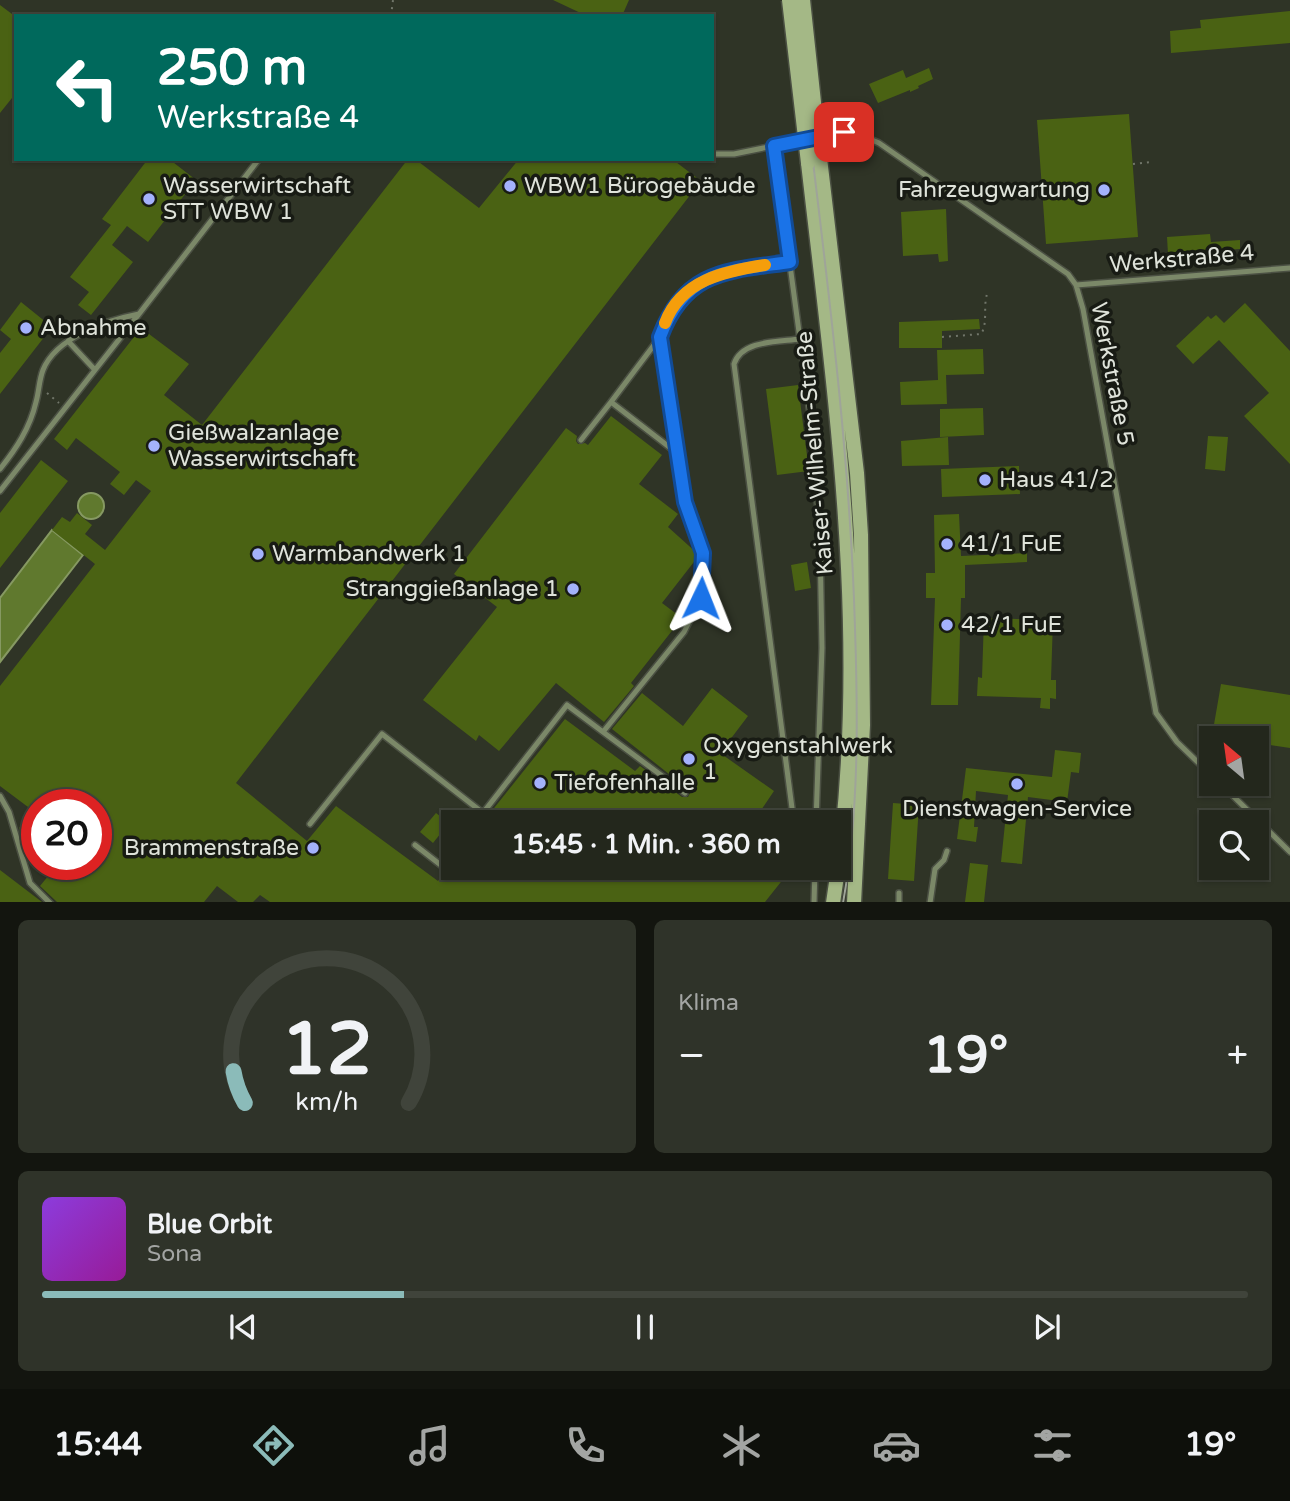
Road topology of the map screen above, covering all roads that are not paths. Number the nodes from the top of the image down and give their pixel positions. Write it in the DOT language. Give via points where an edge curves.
graph roads {
  1 [pos="789,0"];
  2 [pos="803,0"];
  3 [pos="774,146"];
  4 [pos="714,154"];
  5 [pos="814,160"];
  6 [pos="257,161"];
  7 [pos="790,262"];
  8 [pos="1290,268"];
  9 [pos="1076,285"];
  10 [pos="139,314"];
  11 [pos="660,337"];
  12 [pos="800,339"];
  13 [pos="68,341"];
  14 [pos="95,370"];
  15 [pos="611,402"];
  16 [pos="581,440"];
  17 [pos="677,453"];
  18 [pos="0,469"];
  19 [pos="0,491"];
  20 [pos="603,732"];
  21 [pos="1199,763"];
  22 [pos="685,793"];
  23 [pos="0,796"];
  24 [pos="1233,796"];
  25 [pos="479,810"];
  26 [pos="485,810"];
  27 [pos="791,810"];
  28 [pos="816,810"];
  29 [pos="310,824"];
  30 [pos="415,845"];
  31 [pos="947,852"];
  32 [pos="1290,852"];
  33 [pos="441,865"];
  34 [pos="815,880"];
  35 [pos="899,893"];
  36 [pos="50,902"];
  37 [pos="814,902"];
  38 [pos="833,902"];
  39 [pos="854,902"];
  40 [pos="899,902"];
  41 [pos="930,902"];
  1 -- 5 [label="main road, Kaiser-Wilhelm-Straße, bridge"];
  2 -- 5 [label="main road, Kaiser-Wilhelm-Straße, bridge"];
  3 -- 4 [label="lane, Werkstraße 5"];
  3 -- 7 [label="lane"];
  3 -- 9 [label="lane, Werkstraße 5" via="844,132 863,135 1068,274"];
  5 -- 38 [label="main road, Kaiser-Wilhelm-Straße" via="844,476 852,654 843,831"];
  5 -- 39 [label="main road, Kaiser-Wilhelm-Straße" via="857,474 861,536 863,725"];
  6 -- 10 [label="lane"];
  7 -- 11 [label="lane" via="728,271 694,286 667,318"];
  7 -- 12 [label="lane"];
  8 -- 9 [label="lane, Werkstraße 4"];
  9 -- 21 [label="lane, Werkstraße 5" via="1156,713"];
  10 -- 13 [label="lane"];
  10 -- 14 [label="lane"];
  11 -- 15 [label="lane"];
  11 -- 17 [label="lane"];
  12 -- 27 [label="lane" via="745,348 734,364"];
  12 -- 28 [label="lane" via="820,543"];
  13 -- 14 [label="lane"];
  13 -- 18 [label="lane" via="43,369 28,426"];
  14 -- 19 [label="lane"];
  15 -- 16 [label="lane"];
  15 -- 17 [label="lane"];
  17 -- 20 [label="lane" via="685,502 703,553 701,598 684,632"];
  20 -- 22 [label="lane"];
  20 -- 26 [label="lane" via="567,705"];
  23 -- 36 [label="lane" via="30,883"];
  24 -- 32 [label="lane"];
  25 -- 29 [label="lane" via="382,734"];
  30 -- 33 [label="lane"];
  31 -- 41 [label="lane" via="935,869"];
  34 -- 37 [label="lane"];
  35 -- 40 [label="lane"];
}
